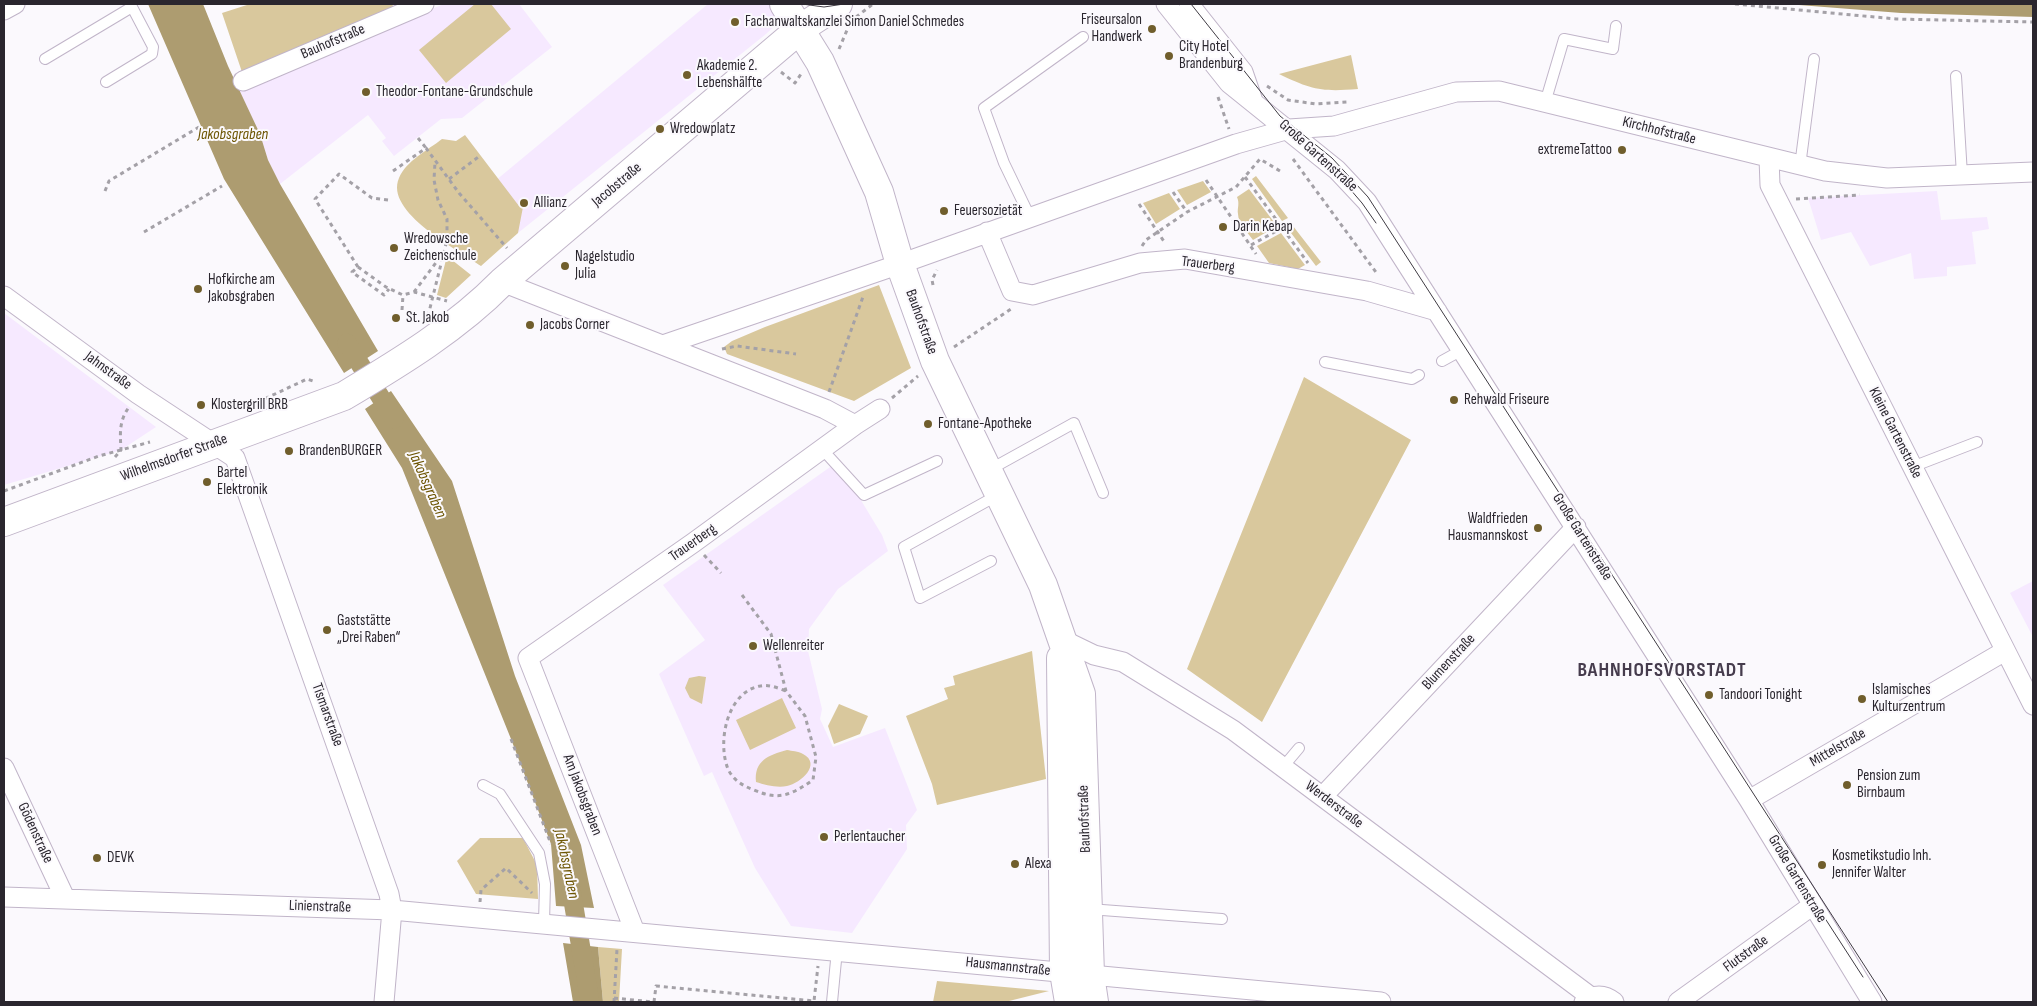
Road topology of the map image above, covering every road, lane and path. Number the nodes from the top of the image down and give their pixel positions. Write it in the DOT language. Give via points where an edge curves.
graph roads {
  1 [pos="15,4"];
  2 [pos="424,4"];
  3 [pos="784,4"];
  4 [pos="838,4"];
  5 [pos="873,4"];
  6 [pos="1166,4"];
  7 [pos="1189,4"];
  8 [pos="1735,4"];
  9 [pos="131,5"];
  10 [pos="402,8"];
  11 [pos="4,10"];
  12 [pos="2033,22"];
  13 [pos="1616,26"];
  14 [pos="800,29"];
  15 [pos="1083,37"];
  16 [pos="838,52"];
  17 [pos="45,59"];
  18 [pos="1814,59"];
  19 [pos="805,68"];
  20 [pos="776,69"];
  21 [pos="1956,76"];
  22 [pos="243,81"];
  23 [pos="106,82"];
  24 [pos="1229,83"];
  25 [pos="1254,102"];
  26 [pos="1545,103"];
  27 [pos="199,127"];
  28 [pos="1288,129"];
  29 [pos="418,138"];
  30 [pos="1236,144"];
  31 [pos="426,148"];
  32 [pos="1266,153"];
  33 [pos="481,155"];
  34 [pos="1292,157"];
  35 [pos="1260,158"];
  36 [pos="1769,158"];
  37 [pos="435,162"];
  38 [pos="1800,166"];
  39 [pos="393,171"];
  40 [pos="1280,171"];
  41 [pos="2033,172"];
  42 [pos="1967,175"];
  43 [pos="1245,177"];
  44 [pos="449,179"];
  45 [pos="1206,180"];
  46 [pos="222,186"];
  47 [pos="105,191"];
  48 [pos="1173,192"];
  49 [pos="1867,194"];
  50 [pos="1218,197"];
  51 [pos="388,200"];
  52 [pos="1778,200"];
  53 [pos="1139,204"];
  54 [pos="1187,212"];
  55 [pos="1030,217"];
  56 [pos="1291,223"];
  57 [pos="1282,228"];
  58 [pos="144,232"];
  59 [pos="987,232"];
  60 [pos="1157,232"];
  61 [pos="1251,246"];
  62 [pos="508,249"];
  63 [pos="933,252"];
  64 [pos="444,257"];
  65 [pos="1173,260"];
  66 [pos="1140,263"];
  67 [pos="900,264"];
  68 [pos="358,267"];
  69 [pos="1260,272"];
  70 [pos="872,274"];
  71 [pos="502,282"];
  72 [pos="1314,282"];
  73 [pos="389,289"];
  74 [pos="414,292"];
  75 [pos="933,293"];
  76 [pos="403,295"];
  77 [pos="4,296"];
  78 [pos="434,298"];
  79 [pos="1396,300"];
  80 [pos="449,301"];
  81 [pos="402,310"];
  82 [pos="1437,311"];
  83 [pos="427,322"];
  84 [pos="950,338"];
  85 [pos="663,345"];
  86 [pos="954,347"];
  87 [pos="1462,350"];
  88 [pos="796,354"];
  89 [pos="1442,361"];
  90 [pos="702,362"];
  91 [pos="1325,362"];
  92 [pos="396,365"];
  93 [pos="1419,375"];
  94 [pos="880,409"];
  95 [pos="825,410"];
  96 [pos="855,425"];
  97 [pos="1977,442"];
  98 [pos="214,444"];
  99 [pos="822,449"];
  100 [pos="121,450"];
  101 [pos="938,461"];
  102 [pos="1912,467"];
  103 [pos="988,470"];
  104 [pos="4,491"];
  105 [pos="1103,492"];
  106 [pos="999,494"];
  107 [pos="4,522"];
  108 [pos="1576,527"];
  109 [pos="693,543"];
  110 [pos="991,561"];
  111 [pos="721,573"];
  112 [pos="742,595"];
  113 [pos="1061,640"];
  114 [pos="2004,651"];
  115 [pos="528,658"];
  116 [pos="786,691"];
  117 [pos="2033,705"];
  118 [pos="511,739"];
  119 [pos="1300,748"];
  120 [pos="1283,767"];
  121 [pos="4,768"];
  122 [pos="483,785"];
  123 [pos="1323,796"];
  124 [pos="1749,800"];
  125 [pos="551,844"];
  126 [pos="4,897"];
  127 [pos="65,898"];
  128 [pos="1813,905"];
  129 [pos="1088,909"];
  130 [pos="392,910"];
  131 [pos="477,917"];
  132 [pos="1222,919"];
  133 [pos="545,923"];
  134 [pos="627,931"];
  135 [pos="829,949"];
  136 [pos="1064,972"];
  137 [pos="1090,975"];
  138 [pos="614,1000"];
  139 [pos="1587,1000"];
  140 [pos="384,1002"];
  141 [pos="654,1002"];
  142 [pos="832,1002"];
  143 [pos="1069,1002"];
  144 [pos="1094,1002"];
  145 [pos="1381,1002"];
  146 [pos="1614,1002"];
  147 [pos="1678,1002"];
  148 [pos="1872,1002"];
  1 -- 11 [label="street"];
  2 -- 10 [label="street, Bauhofstraße"];
  3 -- 14 [label="street, Bauhofstraße"];
  4 -- 14 [label="street, Jacobstraße"];
  5 -- 16 [label="path" via="851,21"];
  6 -- 24 [label="street, Große Gartenstraße"];
  7 -- 25 [label="street" via="1243,72"];
  8 -- 12 [label="path" via="1896,19"];
  9 -- 17 [label="lane"];
  9 -- 23 [label="lane" via="153,47 152,54"];
  10 -- 22 [label="street, Bauhofstraße"];
  13 -- 26 [label="lane" via="1613,49 1564,39"];
  14 -- 67 [label="street, Bauhofstraße" via="820,62 879,192"];
  14 -- 71 [label="street, Jacobstraße"];
  15 -- 55 [label="lane" via="984,108 1004,163"];
  18 -- 38 [label="lane"];
  19 -- 20 [label="path" via="795,83"];
  21 -- 42 [label="lane"];
  24 -- 25 [label="street, Große Gartenstraße"];
  24 -- 30 [label="path" via="1217,98"];
  25 -- 28 [label="street, Große Gartenstraße"];
  26 -- 28 [label="street, Kirchhofstraße" via="1499,91 1456,92 1334,126"];
  26 -- 36 [label="street, Kirchhofstraße"];
  27 -- 47 [label="path" via="109,181"];
  28 -- 30 [label="street"];
  28 -- 82 [label="street, Große Gartenstraße" via="1337,170 1367,202"];
  29 -- 31 [label="path"];
  30 -- 35 [label="path"];
  30 -- 55 [label="street"];
  31 -- 37 [label="path"];
  31 -- 39 [label="path"];
  32 -- 35 [label="path"];
  33 -- 44 [label="path"];
  34 -- 79 [label="path"];
  35 -- 40 [label="path"];
  35 -- 43 [label="path"];
  36 -- 38 [label="street, Kirchhofstraße"];
  36 -- 52 [label="street, Kleine Gartenstraße" via="1770,185"];
  37 -- 44 [label="path"];
  37 -- 64 [label="path" via="436,193 447,219"];
  38 -- 42 [label="street, Kirchhofstraße" via="1870,177"];
  41 -- 42 [label="street, Kirchhofstraße"];
  43 -- 50 [label="path" via="1236,187"];
  43 -- 57 [label="path"];
  44 -- 62 [label="path"];
  45 -- 50 [label="path"];
  46 -- 58 [label="path"];
  48 -- 54 [label="path"];
  49 -- 52 [label="path"];
  50 -- 54 [label="path"];
  50 -- 61 [label="path"];
  51 -- 68 [label="path" via="372,198 338,174 316,199"];
  52 -- 102 [label="street, Kleine Gartenstraße"];
  53 -- 60 [label="path"];
  54 -- 60 [label="path"];
  55 -- 59 [label="street"];
  56 -- 57 [label="path"];
  57 -- 61 [label="path"];
  57 -- 72 [label="path" via="1313,270"];
  59 -- 63 [label="street"];
  59 -- 66 [label="street, Trauerberg" via="1008,293 1033,295"];
  60 -- 65 [label="path" via="1171,250"];
  60 -- 66 [label="path" via="1141,248"];
  61 -- 69 [label="path" via="1261,260"];
  63 -- 67 [label="street"];
  63 -- 75 [label="path" via="938,267 932,280"];
  64 -- 74 [label="path" via="438,260"];
  64 -- 78 [label="path"];
  65 -- 66 [label="street, Trauerberg"];
  65 -- 69 [label="street, Trauerberg" via="1186,259"];
  67 -- 70 [label="street"];
  67 -- 103 [label="street, Bauhofstraße" via="935,361"];
  68 -- 73 [label="path"];
  68 -- 73 [label="path" via="352,272 384,295"];
  69 -- 72 [label="street, Trauerberg"];
  70 -- 85 [label="street"];
  70 -- 95 [label="path"];
  71 -- 85 [label="street"];
  71 -- 92 [label="street, Jacobstraße" via="480,304"];
  72 -- 79 [label="street, Trauerberg" via="1367,291"];
  73 -- 76 [label="path"];
  74 -- 76 [label="path"];
  74 -- 78 [label="path"];
  76 -- 81 [label="path"];
  77 -- 98 [label="street, Jahnstraße" via="138,394"];
  78 -- 80 [label="path"];
  78 -- 83 [label="path"];
  79 -- 82 [label="street, Trauerberg"];
  82 -- 87 [label="street, Große Gartenstraße"];
  84 -- 86 [label="path"];
  85 -- 90 [label="street"];
  87 -- 89 [label="lane"];
  87 -- 108 [label="street, Große Gartenstraße"];
  88 -- 90 [label="path" via="737,346 724,348"];
  90 -- 95 [label="street"];
  91 -- 93 [label="lane" via="1412,380"];
  92 -- 98 [label="street, Wilhelmsdorfer Straße" via="344,396"];
  94 -- 96 [label="street, Trauerberg"];
  95 -- 96 [label="street"];
  96 -- 99 [label="street, Trauerberg"];
  97 -- 102 [label="lane"];
  98 -- 107 [label="street, Wilhelmsdorfer Straße"];
  98 -- 130 [label="street, Tismarstraße" via="235,458 371,840"];
  99 -- 101 [label="lane" via="864,495"];
  99 -- 109 [label="street, Trauerberg"];
  100 -- 104 [label="path"];
  102 -- 114 [label="street, Kleine Gartenstraße"];
  103 -- 105 [label="lane" via="1074,423"];
  103 -- 106 [label="street, Bauhofstraße"];
  106 -- 110 [label="lane" via="904,547 920,598"];
  106 -- 113 [label="street, Bauhofstraße" via="1043,585"];
  108 -- 123 [label="street, Blumenstraße"];
  108 -- 124 [label="street, Große Gartenstraße"];
  109 -- 111 [label="path"];
  109 -- 115 [label="street, Trauerberg"];
  112 -- 116 [label="path" via="771,634"];
  113 -- 120 [label="street, Werderstraße" via="1094,655 1123,662 1233,730"];
  113 -- 129 [label="street, Bauhofstraße" via="1081,694"];
  113 -- 136 [label="street, Bauhofstraße"];
  114 -- 117 [label="street, Kleine Gartenstraße"];
  114 -- 124 [label="street, Mittelstraße"];
  115 -- 134 [label="street, Am Jakobsgraben"];
  116 -- 116 [label="path" via="774,686 760,686 740,696 728,716 723,744 728,769 741,785 767,796 792,795 813,780 816,757 805,716"];
  118 -- 125 [label="path"];
  119 -- 120 [label="lane"];
  120 -- 123 [label="street, Werderstraße"];
  121 -- 127 [label="street, Gödenstraße"];
  122 -- 133 [label="lane" via="500,794 539,853 545,884"];
  123 -- 139 [label="street, Werderstraße"];
  124 -- 128 [label="street, Große Gartenstraße"];
  126 -- 127 [label="street, Linienstraße"];
  127 -- 130 [label="street, Linienstraße"];
  128 -- 147 [label="street, Flutstraße"];
  128 -- 148 [label="street, Große Gartenstraße"];
  129 -- 132 [label="lane"];
  129 -- 137 [label="street, Bauhofstraße"];
  130 -- 131 [label="street, Linienstraße"];
  130 -- 140 [label="street, Tismarstraße"];
  131 -- 133 [label="street, Linienstraße"];
  131 -- 133 [label="path" via="481,890 506,868 532,893"];
  133 -- 134 [label="street, Linienstraße"];
  134 -- 135 [label="street, Hausmannstraße"];
  134 -- 138 [label="path"];
  135 -- 136 [label="street, Hausmannstraße"];
  135 -- 141 [label="path" via="814,1001 656,986"];
  135 -- 142 [label="lane"];
  136 -- 137 [label="street, Hausmannstraße"];
  136 -- 143 [label="street, Bauhofstraße"];
  137 -- 144 [label="street, Bauhofstraße"];
  137 -- 145 [label="street, Hausmannstraße"];
  138 -- 141 [label="path"];
  139 -- 146 [label="street, Werderstraße" via="1604,996"];
}
